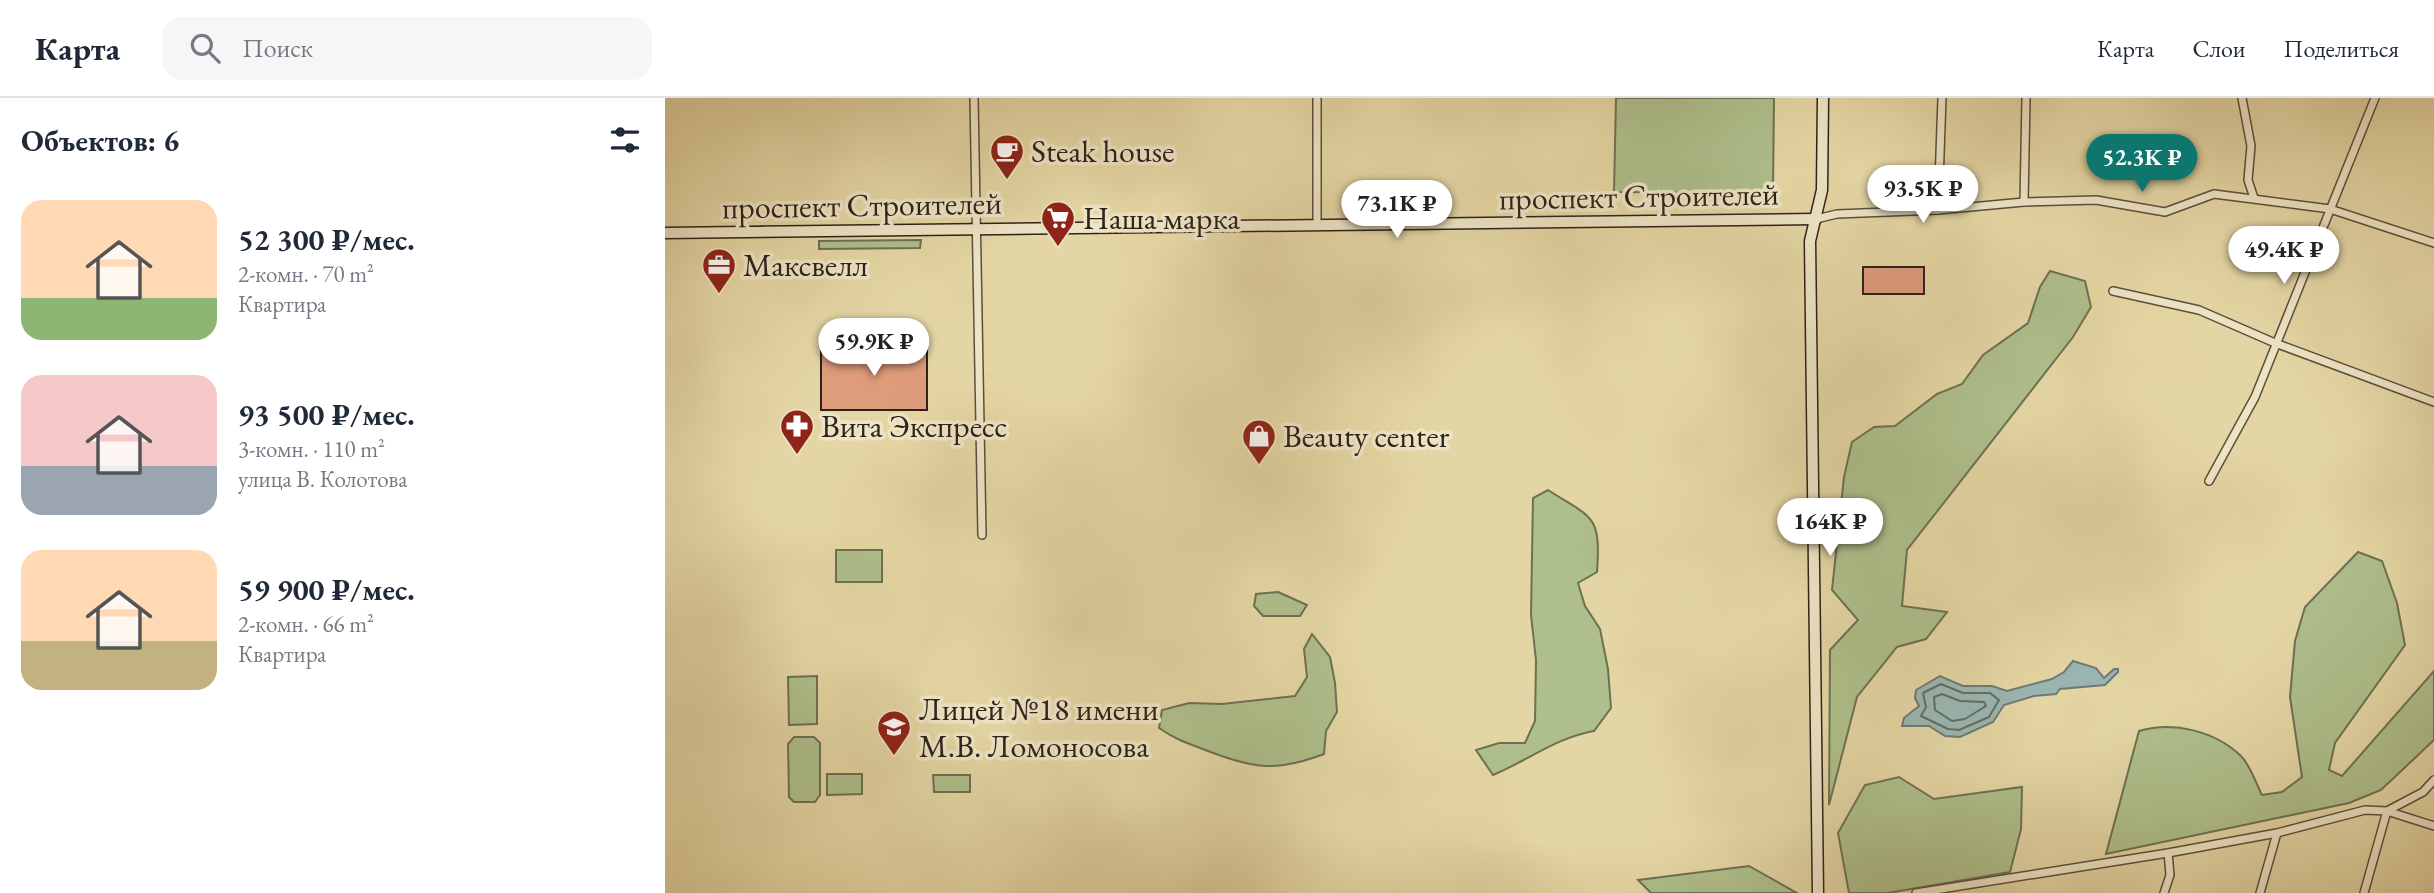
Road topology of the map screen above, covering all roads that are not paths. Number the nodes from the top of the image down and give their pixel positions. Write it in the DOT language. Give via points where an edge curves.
graph roads {
  1 [pos="974,98"];
  2 [pos="1317,98"];
  3 [pos="1822,98"];
  4 [pos="1942,98"];
  5 [pos="2026,98"];
  6 [pos="2242,98"];
  7 [pos="2375,98"];
  8 [pos="2254,198"];
  9 [pos="2024,202"];
  10 [pos="2330,209"];
  11 [pos="1938,210"];
  12 [pos="1816,219"];
  13 [pos="1317,225"];
  14 [pos="976,230"];
  15 [pos="665,233"];
  16 [pos="2434,243"];
  17 [pos="2113,290"];
  18 [pos="2275,343"];
  19 [pos="2434,402"];
  20 [pos="2209,481"];
  21 [pos="982,535"];
  22 [pos="2434,780"];
  23 [pos="2387,811"];
  24 [pos="2434,826"];
  25 [pos="2277,833"];
  26 [pos="2168,853"];
  27 [pos="1818,893"];
  28 [pos="1916,893"];
  29 [pos="2164,893"];
  30 [pos="2260,893"];
  31 [pos="2364,893"];
  1 -- 14 [label="street"];
  2 -- 13 [label="street"];
  3 -- 12 [label="street" via="1822,190"];
  4 -- 11 [label="street"];
  5 -- 9 [label="street"];
  6 -- 8 [label="street" via="2251,146 2248,180"];
  7 -- 10 [label="street"];
  8 -- 9 [label="street" via="2214,194 2165,212 2096,200"];
  8 -- 10 [label="street"];
  9 -- 11 [label="street"];
  10 -- 16 [label="street"];
  10 -- 18 [label="street"];
  11 -- 12 [label="street"];
  12 -- 13 [label="street, проспект Строителей"];
  12 -- 27 [label="street" via="1810,241"];
  13 -- 14 [label="street, проспект Строителей"];
  14 -- 15 [label="street, проспект Строителей"];
  14 -- 21 [label="street"];
  17 -- 18 [label="street" via="2199,310"];
  18 -- 19 [label="street"];
  18 -- 20 [label="street" via="2255,397"];
  22 -- 23 [label="street" via="2423,792"];
  23 -- 24 [label="street"];
  23 -- 25 [label="street" via="2365,810"];
  23 -- 31 [label="street"];
  25 -- 26 [label="street"];
  25 -- 30 [label="street"];
  26 -- 28 [label="street"];
  26 -- 29 [label="street"];
}
